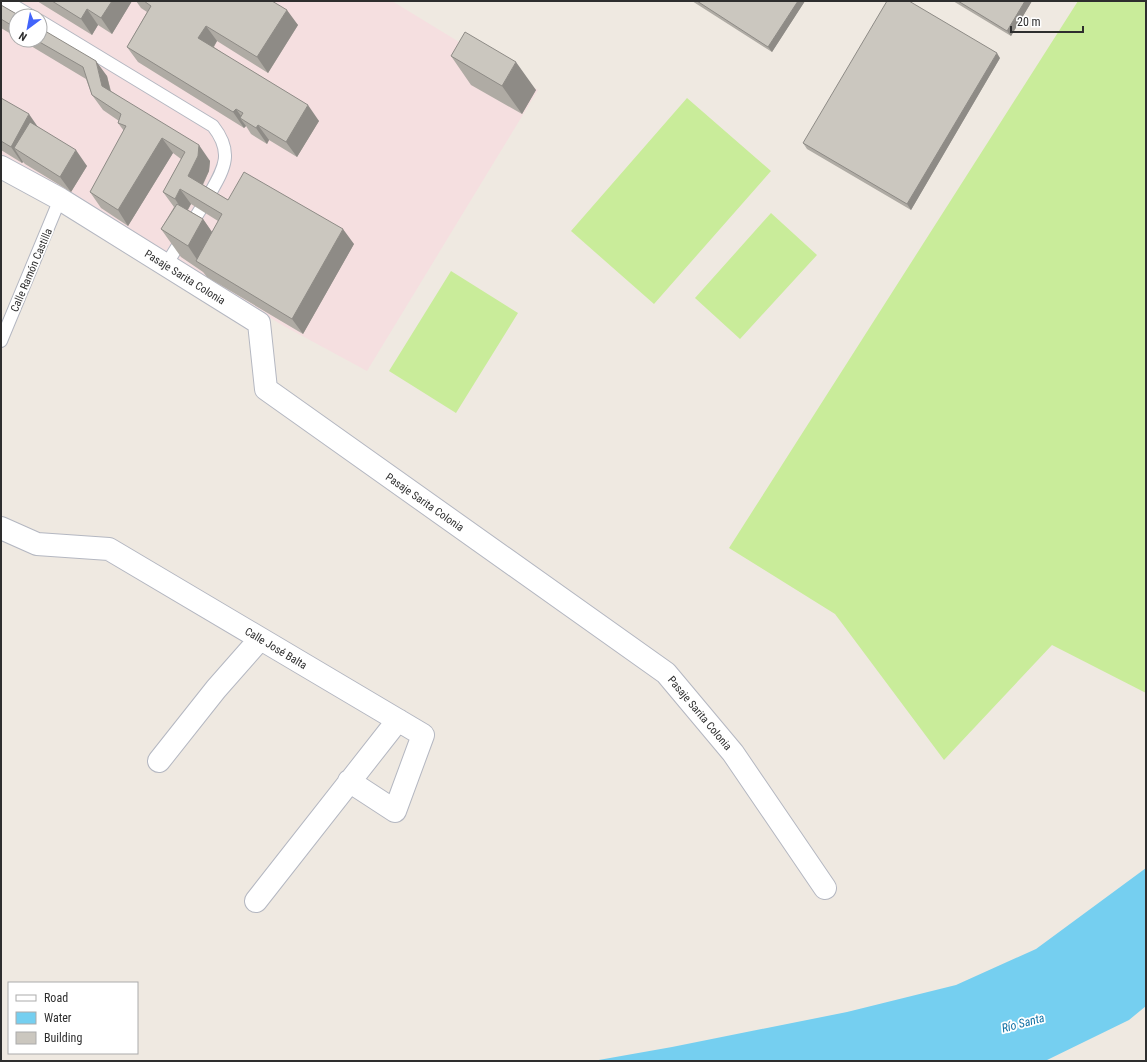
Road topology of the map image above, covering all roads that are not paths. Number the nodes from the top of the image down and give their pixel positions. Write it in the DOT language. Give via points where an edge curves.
graph roads {
  1 [pos="6,1"];
  2 [pos="18,8"];
  3 [pos="48,26"];
  4 [pos="1,167"];
  5 [pos="208,197"];
  6 [pos="60,199"];
  7 [pos="200,210"];
  8 [pos="166,265"];
  9 [pos="1,341"];
  10 [pos="1,528"];
  11 [pos="260,639"];
  12 [pos="398,720"];
  13 [pos="159,761"];
  14 [pos="349,781"];
  15 [pos="824,888"];
  16 [pos="256,901"];
  1 -- 2 [label="lane"];
  3 -- 5 [label="lane" via="213,126 223,144 225,160 222,173"];
  4 -- 6 [label="street, Pasaje Sarita Colonia"];
  6 -- 8 [label="street, Pasaje Sarita Colonia"];
  6 -- 9 [label="lane, Calle Ramón Castilla"];
  7 -- 8 [label="lane"];
  8 -- 15 [label="street, Pasaje Sarita Colonia" via="259,323 266,389 666,672 732,753"];
  10 -- 11 [label="street, Calle José Balta" via="37,544 109,549"];
  11 -- 12 [label="street, Calle José Balta"];
  11 -- 13 [label="street" via="216,689"];
  12 -- 14 [label="street"];
  12 -- 14 [label="street, Calle José Balta" via="423,735 395,811"];
  14 -- 16 [label="street"];
}
